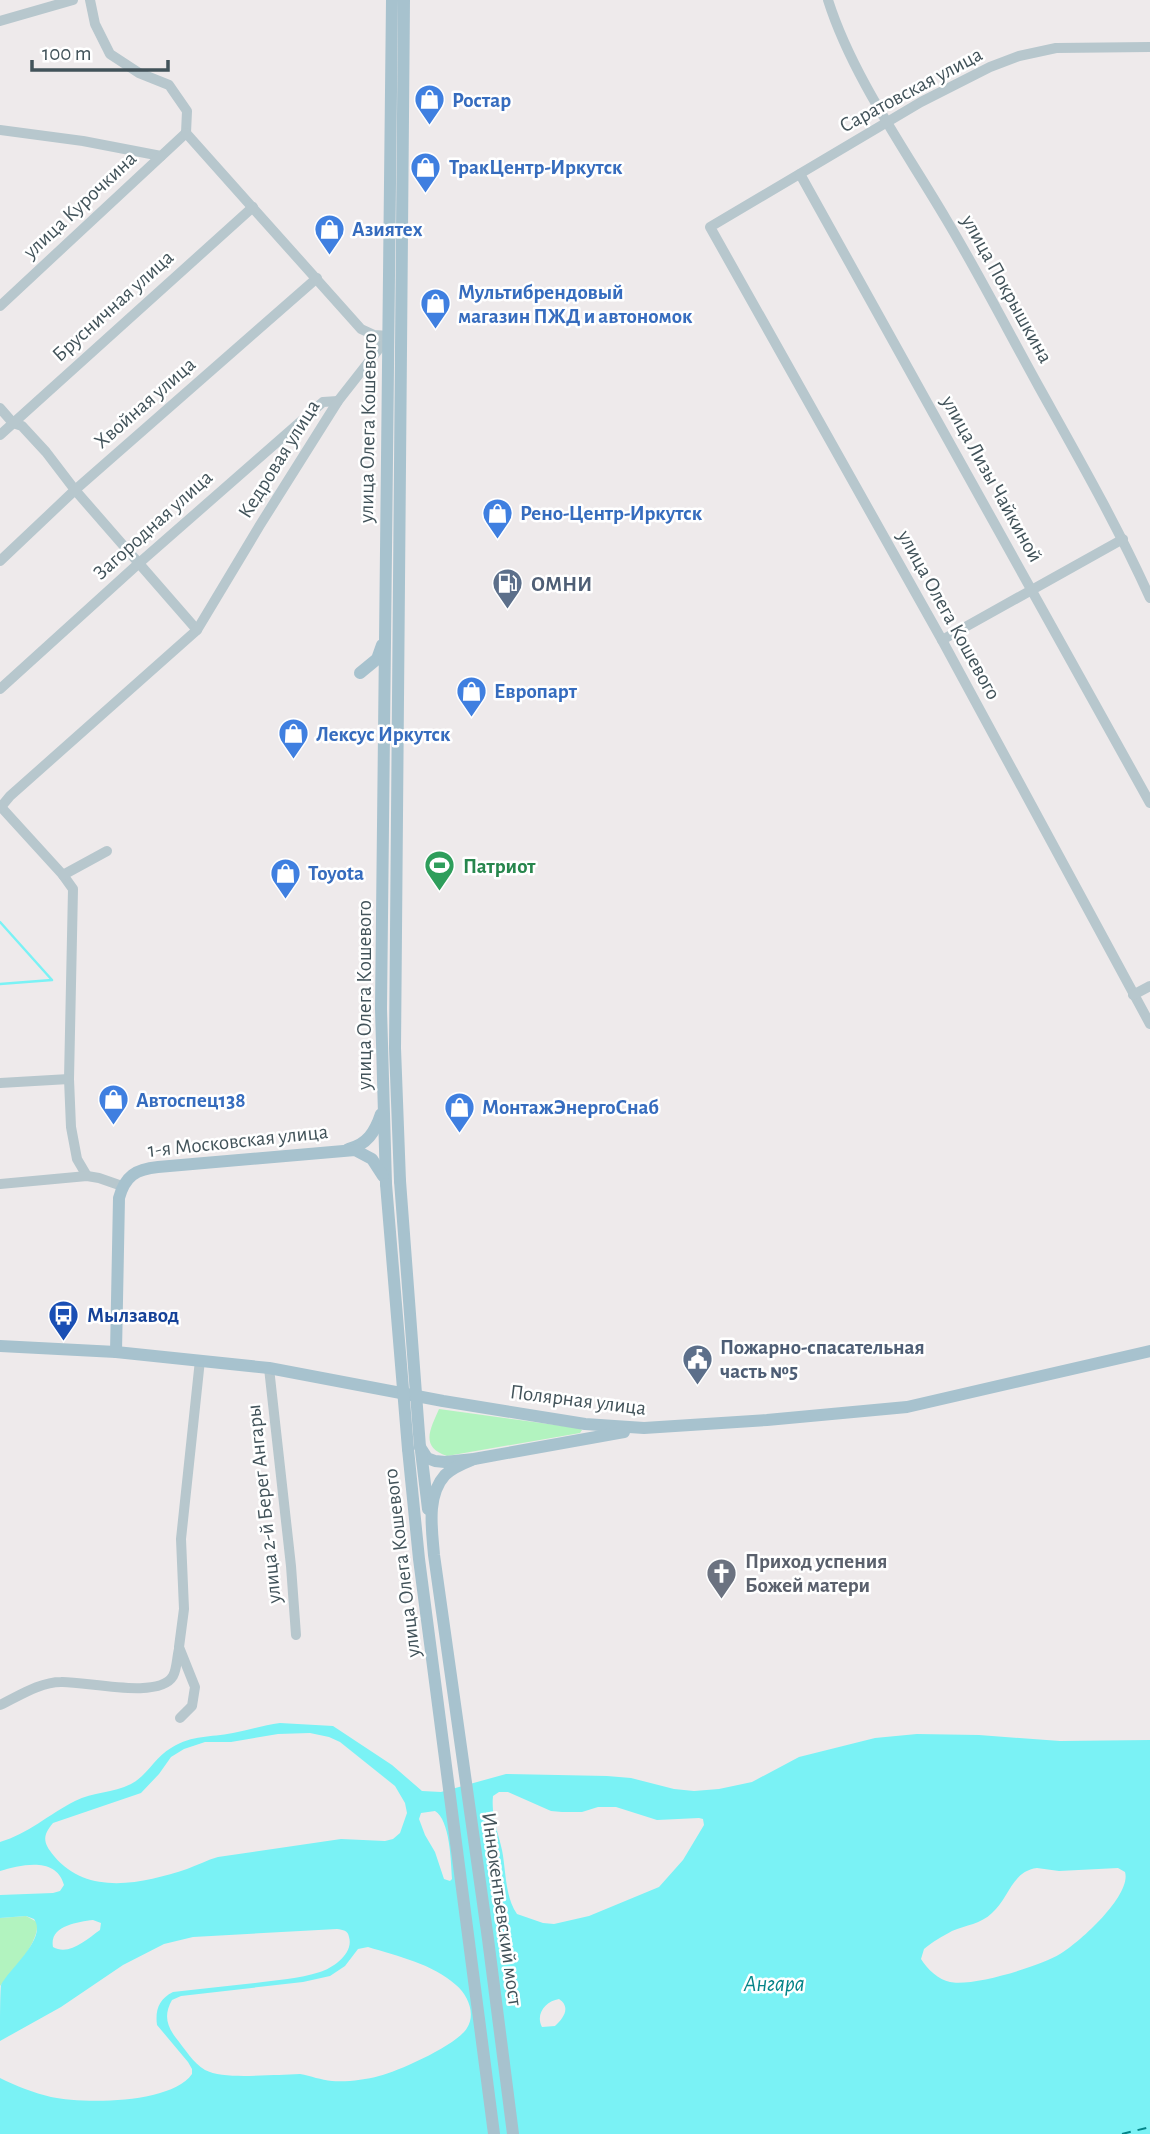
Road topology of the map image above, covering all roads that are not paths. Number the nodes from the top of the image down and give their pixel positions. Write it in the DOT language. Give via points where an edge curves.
graph roads {
  1 [pos="73,0"];
  2 [pos="90,0"];
  3 [pos="392,0"];
  4 [pos="404,0"];
  5 [pos="828,0"];
  6 [pos="0,22"];
  7 [pos="1150,47"];
  8 [pos="887,122"];
  9 [pos="0,130"];
  10 [pos="186,133"];
  11 [pos="161,156"];
  12 [pos="800,174"];
  13 [pos="253,207"];
  14 [pos="710,227"];
  15 [pos="317,278"];
  16 [pos="0,306"];
  17 [pos="389,336"];
  18 [pos="338,401"];
  19 [pos="0,408"];
  20 [pos="13,423"];
  21 [pos="0,435"];
  22 [pos="75,490"];
  23 [pos="1124,539"];
  24 [pos="0,561"];
  25 [pos="138,564"];
  26 [pos="1032,590"];
  27 [pos="1150,598"];
  28 [pos="385,627"];
  29 [pos="197,631"];
  30 [pos="942,640"];
  31 [pos="360,673"];
  32 [pos="0,689"];
  33 [pos="1150,803"];
  34 [pos="1,808"];
  35 [pos="107,851"];
  36 [pos="63,874"];
  37 [pos="1150,986"];
  38 [pos="1133,995"];
  39 [pos="1150,1024"];
  40 [pos="69,1079"];
  41 [pos="0,1083"];
  42 [pos="384,1106"];
  43 [pos="348,1150"];
  44 [pos="87,1176"];
  45 [pos="0,1184"];
  46 [pos="386,1184"];
  47 [pos="122,1186"];
  48 [pos="0,1346"];
  49 [pos="1150,1351"];
  50 [pos="116,1352"];
  51 [pos="200,1360"];
  52 [pos="269,1368"];
  53 [pos="643,1429"];
  54 [pos="414,1448"];
  55 [pos="474,1459"];
  56 [pos="434,1555"];
  57 [pos="296,1635"];
  58 [pos="179,1647"];
  59 [pos="437,1694"];
  60 [pos="0,1705"];
  61 [pos="180,1718"];
  62 [pos="494,2134"];
  63 [pos="513,2134"];
  1 -- 6 [label="street"];
  2 -- 10 [label="street" via="95,24 110,54 139,74 169,85 187,111"];
  3 -- 17 [label="main road, улица Олега Кошевого"];
  4 -- 54 [label="main road, улица Олега Кошевого, bridge" via="395,1036"];
  5 -- 8 [label="street, улица Покрышкина"];
  7 -- 8 [label="street, Саратовская улица" via="1073,47 1019,56"];
  8 -- 12 [label="street, Саратовская улица"];
  8 -- 23 [label="street, улица Покрышкина"];
  9 -- 11 [label="street"];
  10 -- 11 [label="street, улица Курочкина"];
  10 -- 13 [label="street"];
  11 -- 16 [label="street, улица Курочкина"];
  12 -- 14 [label="street, Саратовская улица"];
  12 -- 26 [label="street, улица Лизы Чайкиной"];
  13 -- 15 [label="street"];
  13 -- 20 [label="street, Брусничная улица"];
  14 -- 30 [label="street, улица Олега Кошевого"];
  15 -- 17 [label="street" via="361,329"];
  15 -- 22 [label="street, Хвойная улица"];
  17 -- 18 [label="street, Кедровая улица"];
  17 -- 28 [label="main road, улица Олега Кошевого"];
  18 -- 25 [label="street, Загородная улица" via="323,402"];
  18 -- 29 [label="street, Кедровая улица"];
  19 -- 20 [label="street"];
  20 -- 21 [label="street, Брусничная улица"];
  20 -- 22 [label="street" via="22,426"];
  22 -- 24 [label="street, Хвойная улица"];
  22 -- 25 [label="street"];
  23 -- 26 [label="street"];
  23 -- 27 [label="street, улица Покрышкина"];
  25 -- 29 [label="street"];
  25 -- 32 [label="street, Загородная улица"];
  26 -- 30 [label="street"];
  26 -- 33 [label="street, улица Лизы Чайкиной"];
  28 -- 31 [label="main road" via="377,659"];
  28 -- 42 [label="main road, улица Олега Кошевого"];
  29 -- 34 [label="street, Кедровая улица"];
  30 -- 38 [label="street, улица Олега Кошевого"];
  34 -- 36 [label="street"];
  35 -- 36 [label="street"];
  36 -- 40 [label="street" via="73,889"];
  37 -- 38 [label="street"];
  38 -- 39 [label="street, улица Олега Кошевого"];
  40 -- 41 [label="street"];
  40 -- 44 [label="street" via="75,1149"];
  42 -- 43 [label="main road" via="371,1136"];
  42 -- 46 [label="main road, улица Олега Кошевого"];
  43 -- 46 [label="main road, 1-я Московская улица" via="372,1159"];
  43 -- 47 [label="main road, 1-я Московская улица" via="149,1168"];
  44 -- 45 [label="street"];
  44 -- 47 [label="street"];
  46 -- 54 [label="main road, улица Олега Кошевого, bridge"];
  47 -- 50 [label="main road"];
  48 -- 50 [label="main road, Полярная улица"];
  49 -- 53 [label="main road, Полярная улица" via="907,1407"];
  50 -- 51 [label="main road, Полярная улица"];
  51 -- 52 [label="main road, Полярная улица"];
  51 -- 58 [label="street" via="181,1539 184,1609"];
  52 -- 53 [label="main road, Полярная улица" via="584,1424"];
  52 -- 57 [label="street, улица 2-й Берег Ангары"];
  53 -- 55 [label="main road"];
  54 -- 55 [label="main road" via="435,1461"];
  54 -- 56 [label="main road, улица Олега Кошевого"];
  54 -- 59 [label="main road, улица Олега Кошевого" via="419,1559"];
  55 -- 56 [label="main road" via="445,1475 436,1491 431,1522"];
  56 -- 63 [label="main road, Иннокентьевский мост"];
  58 -- 60 [label="street" via="173,1675 159,1685 139,1689 59,1682"];
  58 -- 61 [label="street" via="195,1687 192,1706"];
  59 -- 62 [label="main road, Иннокентьевский мост"];
}
